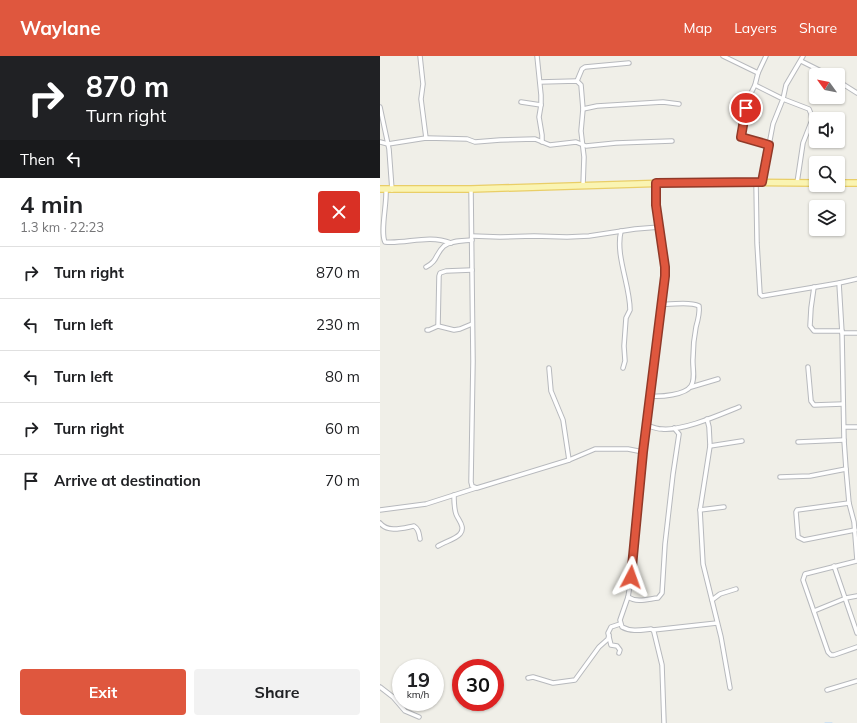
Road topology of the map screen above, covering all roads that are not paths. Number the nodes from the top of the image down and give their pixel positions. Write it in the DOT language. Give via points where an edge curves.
graph roads {
  1 [pos="420,56"];
  2 [pos="537,56"];
  3 [pos="766,56"];
  4 [pos="803,56"];
  5 [pos="724,57"];
  6 [pos="801,61"];
  7 [pos="629,63"];
  8 [pos="815,68"];
  9 [pos="758,73"];
  10 [pos="577,81"];
  11 [pos="540,82"];
  12 [pos="755,85"];
  13 [pos="845,85"];
  14 [pos="857,93"];
  15 [pos="783,99"];
  16 [pos="521,102"];
  17 [pos="678,104"];
  18 [pos="541,105"];
  19 [pos="380,107"];
  20 [pos="583,109"];
  21 [pos="426,138"];
  22 [pos="672,141"];
  23 [pos="380,142"];
  24 [pos="542,142"];
  25 [pos="388,144"];
  26 [pos="582,144"];
  27 [pos="769,145"];
  28 [pos="759,182"];
  29 [pos="656,183"];
  30 [pos="797,183"];
  31 [pos="809,183"];
  32 [pos="845,183"];
  33 [pos="857,183"];
  34 [pos="583,186"];
  35 [pos="472,189"];
  36 [pos="386,190"];
  37 [pos="660,227"];
  38 [pos="621,231"];
  39 [pos="472,238"];
  40 [pos="451,243"];
  41 [pos="426,267"];
  42 [pos="472,270"];
  43 [pos="857,279"];
  44 [pos="839,283"];
  45 [pos="814,287"];
  46 [pos="662,304"];
  47 [pos="472,324"];
  48 [pos="438,326"];
  49 [pos="426,330"];
  50 [pos="842,332"];
  51 [pos="857,333"];
  52 [pos="808,367"];
  53 [pos="549,368"];
  54 [pos="623,368"];
  55 [pos="718,379"];
  56 [pos="691,387"];
  57 [pos="650,396"];
  58 [pos="843,404"];
  59 [pos="739,407"];
  60 [pos="707,419"];
  61 [pos="647,425"];
  62 [pos="844,427"];
  63 [pos="857,427"];
  64 [pos="674,428"];
  65 [pos="844,440"];
  66 [pos="742,441"];
  67 [pos="798,442"];
  68 [pos="710,446"];
  69 [pos="643,452"];
  70 [pos="569,460"];
  71 [pos="846,470"];
  72 [pos="780,477"];
  73 [pos="476,488"];
  74 [pos="454,495"];
  75 [pos="849,502"];
  76 [pos="724,506"];
  77 [pos="380,510"];
  78 [pos="700,510"];
  79 [pos="380,524"];
  80 [pos="855,530"];
  81 [pos="420,539"];
  82 [pos="438,546"];
  83 [pos="857,560"];
  84 [pos="834,566"];
  85 [pos="736,589"];
  86 [pos="857,596"];
  87 [pos="628,597"];
  88 [pos="846,598"];
  89 [pos="712,600"];
  90 [pos="814,611"];
  91 [pos="717,623"];
  92 [pos="620,624"];
  93 [pos="653,630"];
  94 [pos="857,633"];
  95 [pos="609,635"];
  96 [pos="857,646"];
  97 [pos="619,653"];
  98 [pos="528,678"];
  99 [pos="857,681"];
  100 [pos="380,687"];
  101 [pos="730,688"];
  102 [pos="827,690"];
  103 [pos="419,718"];
  104 [pos="664,723"];
  1 -- 21 [label="street" via="421,99"];
  2 -- 11 [label="street"];
  3 -- 9 [label="street"];
  4 -- 6 [label="street"];
  5 -- 9 [label="street"];
  6 -- 8 [label="street"];
  6 -- 15 [label="street" via="786,85"];
  7 -- 10 [label="street" via="585,67"];
  9 -- 12 [label="street"];
  10 -- 11 [label="street"];
  10 -- 20 [label="street" via="581,85"];
  11 -- 18 [label="street"];
  12 -- 15 [label="street"];
  12 -- 27 [label="street" via="746,108 741,137"];
  13 -- 14 [label="street"];
  15 -- 27 [label="street" via="773,124"];
  15 -- 30 [label="street" via="809,109 812,114 803,143"];
  16 -- 18 [label="street"];
  17 -- 20 [label="street" via="663,102"];
  18 -- 24 [label="street" via="539,117"];
  19 -- 25 [label="street"];
  20 -- 26 [label="street"];
  21 -- 24 [label="street" via="475,142 535,139"];
  21 -- 25 [label="street"];
  22 -- 26 [label="street" via="586,146"];
  23 -- 25 [label="street"];
  24 -- 26 [label="street" via="550,145 576,142"];
  25 -- 36 [label="street"];
  26 -- 34 [label="street"];
  27 -- 28 [label="street"];
  28 -- 29 [label="main road"];
  28 -- 30 [label="main road"];
  28 -- 45 [label="street" via="757,243 760,294 762,296"];
  29 -- 34 [label="main road"];
  29 -- 37 [label="street"];
  30 -- 31 [label="main road"];
  32 -- 33 [label="main road"];
  34 -- 35 [label="main road"];
  35 -- 36 [label="main road"];
  35 -- 39 [label="street"];
  36 -- 40 [label="street" via="382,227 382,239 385,242 420,239"];
  37 -- 38 [label="street"];
  37 -- 46 [label="street" via="665,267"];
  38 -- 39 [label="street" via="589,236"];
  38 -- 54 [label="street" via="620,248 630,310 626,318"];
  39 -- 40 [label="street"];
  39 -- 42 [label="street"];
  40 -- 41 [label="street"];
  42 -- 47 [label="street"];
  42 -- 48 [label="street" via="440,273"];
  43 -- 44 [label="street"];
  44 -- 45 [label="street"];
  44 -- 50 [label="street"];
  45 -- 50 [label="street" via="811,329"];
  46 -- 56 [label="street" via="700,306"];
  46 -- 57 [label="street"];
  47 -- 48 [label="street" via="454,330"];
  47 -- 73 [label="street" via="471,482"];
  48 -- 49 [label="street"];
  50 -- 51 [label="street"];
  50 -- 58 [label="street"];
  52 -- 58 [label="street" via="811,401 814,405"];
  53 -- 70 [label="street" via="551,391 563,420"];
  55 -- 56 [label="street"];
  56 -- 57 [label="street" via="668,396"];
  57 -- 61 [label="street"];
  58 -- 62 [label="street"];
  59 -- 60 [label="street"];
  60 -- 64 [label="street"];
  60 -- 68 [label="street" via="710,427"];
  61 -- 64 [label="street" via="663,429"];
  61 -- 69 [label="street"];
  62 -- 63 [label="street"];
  62 -- 65 [label="street"];
  64 -- 87 [label="street" via="679,434 665,544 662,592 658,598 638,601"];
  65 -- 67 [label="street"];
  65 -- 71 [label="street"];
  66 -- 68 [label="street"];
  68 -- 78 [label="street"];
  69 -- 70 [label="street" via="628,449 595,449"];
  69 -- 87 [label="street"];
  70 -- 73 [label="street"];
  71 -- 72 [label="street" via="810,476"];
  71 -- 75 [label="street"];
  73 -- 74 [label="street"];
  74 -- 77 [label="street" via="426,504"];
  74 -- 82 [label="street" via="456,514 461,522 461,534"];
  75 -- 80 [label="street"];
  75 -- 80 [label="street" via="797,510 798,537 804,540"];
  76 -- 78 [label="street"];
  78 -- 89 [label="street" via="703,564"];
  79 -- 81 [label="street" via="386,529 414,526 419,531"];
  80 -- 83 [label="street"];
  83 -- 84 [label="street"];
  84 -- 88 [label="street"];
  84 -- 90 [label="street" via="804,576"];
  85 -- 89 [label="street" via="720,594"];
  86 -- 88 [label="street"];
  87 -- 92 [label="street"];
  88 -- 90 [label="street"];
  88 -- 94 [label="street"];
  89 -- 91 [label="street"];
  90 -- 96 [label="street" via="831,655"];
  91 -- 93 [label="street"];
  91 -- 101 [label="street"];
  92 -- 93 [label="street" via="628,630"];
  92 -- 95 [label="street" via="609,628"];
  93 -- 104 [label="street" via="662,665"];
  95 -- 97 [label="street" via="611,645 619,648"];
  95 -- 98 [label="street" via="575,680 553,683"];
  99 -- 102 [label="street"];
  100 -- 103 [label="street" via="393,697 404,711"];
}
